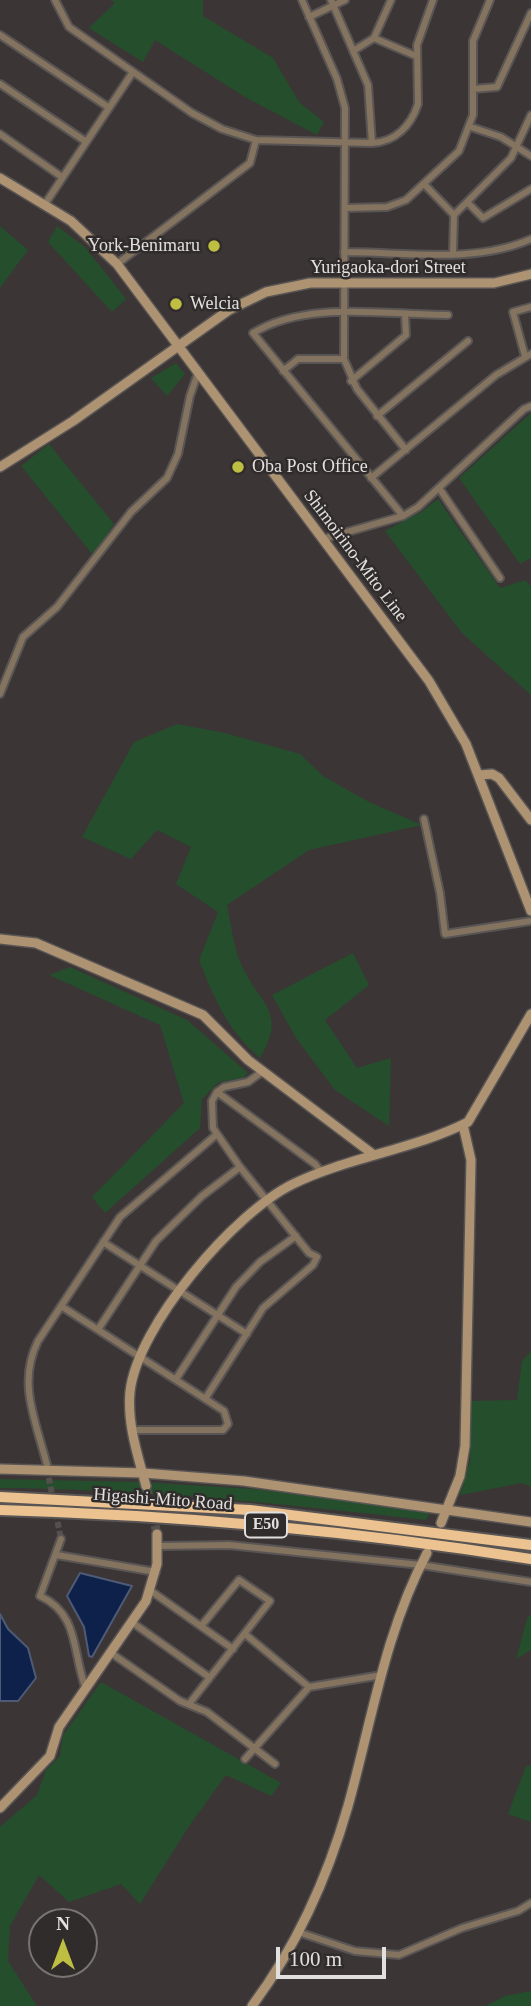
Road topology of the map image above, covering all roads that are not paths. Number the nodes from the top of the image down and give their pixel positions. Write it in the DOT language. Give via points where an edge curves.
graph roads {
  1 [pos="55,0"];
  2 [pos="302,0"];
  3 [pos="345,0"];
  4 [pos="391,0"];
  5 [pos="433,0"];
  6 [pos="490,0"];
  7 [pos="332,3"];
  8 [pos="531,13"];
  9 [pos="309,17"];
  10 [pos="0,35"];
  11 [pos="374,38"];
  12 [pos="353,51"];
  13 [pos="416,56"];
  14 [pos="133,72"];
  15 [pos="0,84"];
  16 [pos="473,89"];
  17 [pos="108,107"];
  18 [pos="531,115"];
  19 [pos="471,127"];
  20 [pos="0,134"];
  21 [pos="85,141"];
  22 [pos="256,141"];
  23 [pos="344,143"];
  24 [pos="372,143"];
  25 [pos="517,147"];
  26 [pos="531,156"];
  27 [pos="62,177"];
  28 [pos="0,178"];
  29 [pos="425,185"];
  30 [pos="531,189"];
  31 [pos="468,203"];
  32 [pos="45,204"];
  33 [pos="345,208"];
  34 [pos="454,215"];
  35 [pos="531,239"];
  36 [pos="344,252"];
  37 [pos="453,253"];
  38 [pos="117,264"];
  39 [pos="531,274"];
  40 [pos="343,282"];
  41 [pos="531,307"];
  42 [pos="343,313"];
  43 [pos="405,315"];
  44 [pos="448,315"];
  45 [pos="468,341"];
  46 [pos="178,347"];
  47 [pos="528,355"];
  48 [pos="344,359"];
  49 [pos="283,371"];
  50 [pos="198,373"];
  51 [pos="351,381"];
  52 [pos="531,406"];
  53 [pos="377,416"];
  54 [pos="406,450"];
  55 [pos="0,467"];
  56 [pos="372,478"];
  57 [pos="439,488"];
  58 [pos="402,516"];
  59 [pos="323,539"];
  60 [pos="500,578"];
  61 [pos="0,694"];
  62 [pos="479,775"];
  63 [pos="424,819"];
  64 [pos="531,820"];
  65 [pos="531,911"];
  66 [pos="531,920"];
  67 [pos="0,939"];
  68 [pos="531,1014"];
  69 [pos="263,1071"];
  70 [pos="217,1092"];
  71 [pos="464,1125"];
  72 [pos="216,1135"];
  73 [pos="374,1155"];
  74 [pos="240,1167"];
  75 [pos="322,1173"];
  76 [pos="269,1201"];
  77 [pos="296,1236"];
  78 [pos="103,1242"];
  79 [pos="140,1265"];
  80 [pos="180,1292"];
  81 [pos="61,1306"];
  82 [pos="216,1315"];
  83 [pos="99,1328"];
  84 [pos="247,1334"];
  85 [pos="140,1356"];
  86 [pos="176,1379"];
  87 [pos="205,1399"];
  88 [pos="132,1430"];
  89 [pos="47,1465"];
  90 [pos="0,1469"];
  91 [pos="143,1473"];
  92 [pos="146,1486"];
  93 [pos="0,1497"];
  94 [pos="448,1509"];
  95 [pos="0,1510"];
  96 [pos="531,1522"];
  97 [pos="440,1523"];
  98 [pos="157,1534"];
  99 [pos="61,1539"];
  100 [pos="531,1545"];
  101 [pos="158,1546"];
  102 [pos="427,1553"];
  103 [pos="57,1555"];
  104 [pos="531,1559"];
  105 [pos="421,1565"];
  106 [pos="156,1572"];
  107 [pos="531,1582"];
  108 [pos="151,1591"];
  109 [pos="133,1623"];
  110 [pos="202,1625"];
  111 [pos="245,1634"];
  112 [pos="233,1649"];
  113 [pos="110,1653"];
  114 [pos="382,1675"];
  115 [pos="209,1677"];
  116 [pos="309,1687"];
  117 [pos="86,1689"];
  118 [pos="189,1704"];
  119 [pos="254,1747"];
  120 [pos="245,1759"];
  121 [pos="275,1764"];
  122 [pos="0,1808"];
  123 [pos="531,1903"];
  124 [pos="298,1932"];
  125 [pos="252,2006"];
  1 -- 14 [label="street" via="69,27"];
  2 -- 9 [label="street"];
  3 -- 7 [label="street"];
  4 -- 11 [label="street"];
  5 -- 13 [label="street" via="419,34"];
  6 -- 16 [label="street" via="473,41"];
  7 -- 9 [label="street"];
  7 -- 12 [label="street"];
  8 -- 16 [label="street" via="497,87"];
  9 -- 23 [label="street" via="342,94"];
  10 -- 17 [label="street"];
  11 -- 12 [label="street"];
  11 -- 13 [label="street"];
  12 -- 24 [label="street" via="371,98"];
  13 -- 24 [label="street" via="415,113 398,134"];
  14 -- 17 [label="street"];
  14 -- 22 [label="street" via="192,113"];
  15 -- 21 [label="street"];
  16 -- 19 [label="street"];
  17 -- 21 [label="street"];
  18 -- 25 [label="street"];
  19 -- 25 [label="street" via="501,136"];
  19 -- 29 [label="street" via="459,150"];
  20 -- 27 [label="street"];
  21 -- 27 [label="street"];
  22 -- 23 [label="street"];
  22 -- 38 [label="street" via="250,163"];
  23 -- 24 [label="street"];
  23 -- 33 [label="street"];
  25 -- 26 [label="street"];
  25 -- 31 [label="street" via="499,173"];
  27 -- 32 [label="street"];
  28 -- 32 [label="street, Shimoirino-Mito Line"];
  29 -- 33 [label="street" via="387,207"];
  29 -- 34 [label="street"];
  30 -- 31 [label="street" via="482,218"];
  31 -- 34 [label="street"];
  32 -- 38 [label="street, Shimoirino-Mito Line" via="93,239"];
  33 -- 36 [label="street"];
  34 -- 37 [label="street"];
  35 -- 37 [label="street" via="489,252"];
  36 -- 37 [label="street"];
  36 -- 40 [label="street"];
  38 -- 46 [label="street, Shimoirino-Mito Line"];
  39 -- 40 [label="street, Yurigaoka-dori Street" via="474,284"];
  40 -- 42 [label="street"];
  40 -- 46 [label="street, Yurigaoka-dori Street" via="295,284 266,292 229,310"];
  41 -- 47 [label="street" via="513,313"];
  42 -- 43 [label="street"];
  42 -- 48 [label="street"];
  42 -- 49 [label="street" via="296,315 253,332"];
  43 -- 44 [label="street"];
  43 -- 51 [label="street" via="406,335"];
  45 -- 53 [label="street"];
  46 -- 50 [label="street, Shimoirino-Mito Line"];
  46 -- 55 [label="street, Yurigaoka-dori Street"];
  47 -- 54 [label="street" via="496,375"];
  48 -- 49 [label="street" via="299,359"];
  48 -- 51 [label="street"];
  49 -- 56 [label="street"];
  50 -- 59 [label="street, Shimoirino-Mito Line"];
  50 -- 61 [label="street" via="178,454 167,478 131,512 57,607 23,637"];
  51 -- 53 [label="street"];
  52 -- 57 [label="street"];
  53 -- 54 [label="street"];
  54 -- 56 [label="street"];
  56 -- 58 [label="street"];
  57 -- 58 [label="street"];
  57 -- 60 [label="street"];
  58 -- 59 [label="street"];
  59 -- 62 [label="street, Shimoirino-Mito Line" via="429,681"];
  62 -- 64 [label="street" via="499,778"];
  62 -- 65 [label="street, Shimoirino-Mito Line"];
  63 -- 66 [label="street" via="445,934"];
  67 -- 69 [label="street" via="36,943 191,1008 214,1022"];
  68 -- 71 [label="street" via="473,1118"];
  69 -- 70 [label="street" via="248,1082"];
  69 -- 73 [label="street"];
  70 -- 72 [label="street" via="211,1108"];
  70 -- 75 [label="street"];
  71 -- 73 [label="street"];
  71 -- 94 [label="street" via="471,1160 465,1446"];
  72 -- 74 [label="street"];
  72 -- 78 [label="street" via="120,1217"];
  73 -- 75 [label="street"];
  74 -- 76 [label="street"];
  74 -- 79 [label="street" via="156,1241"];
  75 -- 76 [label="street" via="295,1183"];
  76 -- 77 [label="street"];
  76 -- 80 [label="street" via="220,1239"];
  77 -- 82 [label="street" via="248,1273"];
  77 -- 84 [label="street" via="317,1257 313,1265 271,1298"];
  78 -- 79 [label="street"];
  78 -- 81 [label="street"];
  79 -- 80 [label="street"];
  79 -- 83 [label="street"];
  80 -- 82 [label="street"];
  80 -- 85 [label="street"];
  81 -- 83 [label="street"];
  81 -- 89 [label="street" via="27,1368"];
  82 -- 84 [label="street"];
  82 -- 86 [label="street"];
  83 -- 85 [label="street"];
  84 -- 87 [label="street"];
  85 -- 86 [label="street"];
  85 -- 88 [label="street" via="130,1390"];
  86 -- 87 [label="street"];
  87 -- 88 [label="street" via="224,1411 228,1424 223,1430"];
  88 -- 91 [label="street"];
  90 -- 91 [label="street"];
  91 -- 92 [label="street"];
  91 -- 94 [label="street" via="244,1481"];
  93 -- 100 [label="highway, Higashi-Mito Road / E50" via="250,1510"];
  94 -- 96 [label="street"];
  94 -- 97 [label="street"];
  95 -- 104 [label="highway, Higashi-Mito Road / E50" via="249,1523"];
  98 -- 101 [label="street"];
  99 -- 103 [label="street"];
  101 -- 105 [label="street" via="229,1545"];
  101 -- 106 [label="street"];
  102 -- 105 [label="street"];
  103 -- 106 [label="street"];
  103 -- 117 [label="street" via="40,1596 62,1611 74,1633"];
  105 -- 107 [label="street"];
  105 -- 114 [label="street" via="399,1614"];
  106 -- 108 [label="street"];
  108 -- 109 [label="street"];
  108 -- 110 [label="street"];
  109 -- 113 [label="street"];
  109 -- 115 [label="street"];
  110 -- 111 [label="street" via="239,1580 270,1601"];
  110 -- 112 [label="street"];
  111 -- 112 [label="street"];
  111 -- 116 [label="street"];
  112 -- 115 [label="street"];
  113 -- 117 [label="street"];
  113 -- 118 [label="street"];
  114 -- 116 [label="street"];
  114 -- 124 [label="street" via="341,1829"];
  115 -- 118 [label="street"];
  116 -- 119 [label="street"];
  117 -- 122 [label="street" via="58,1727 50,1756"];
  118 -- 119 [label="street"];
  119 -- 120 [label="street"];
  119 -- 121 [label="street"];
  123 -- 124 [label="street" via="399,1955 355,1951"];
  124 -- 125 [label="street"];
}
